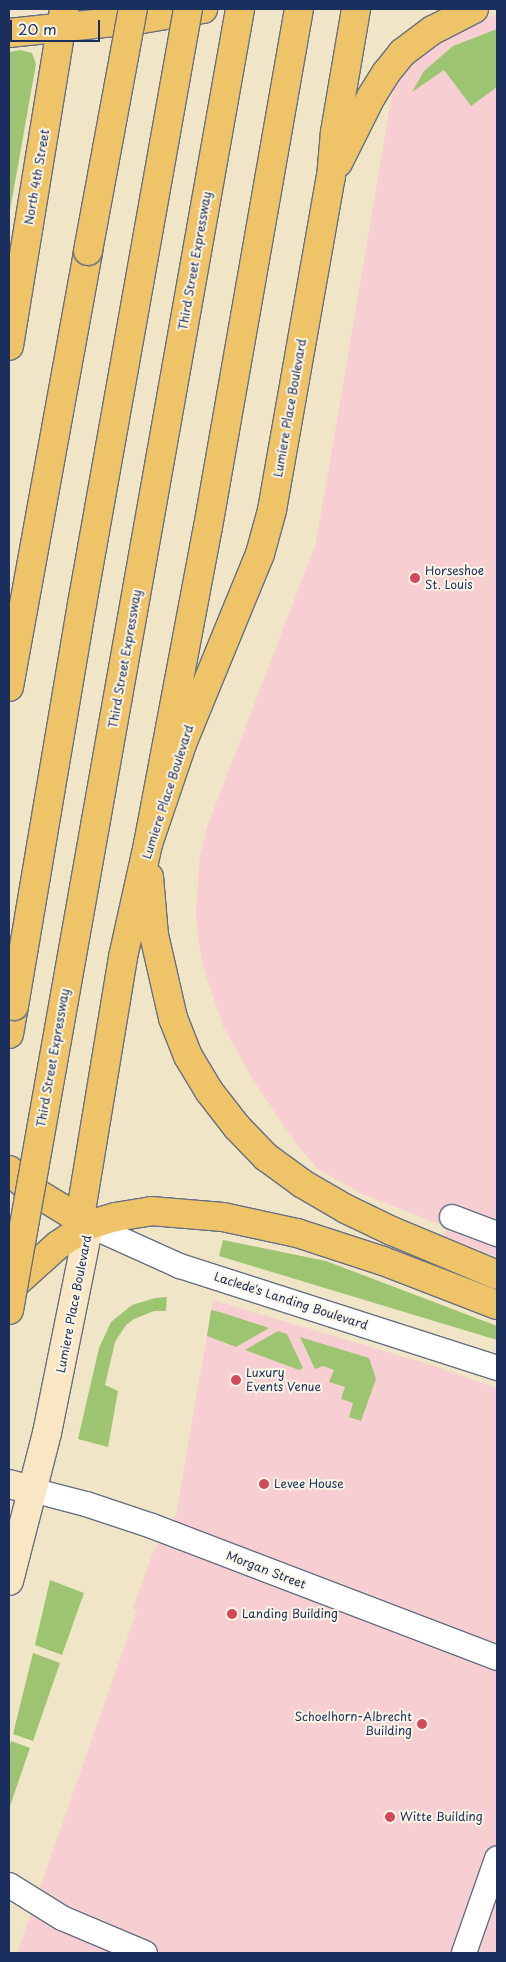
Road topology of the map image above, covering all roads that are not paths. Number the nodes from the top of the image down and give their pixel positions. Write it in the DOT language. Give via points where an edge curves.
graph roads {
  1 [pos="133,9"];
  2 [pos="188,9"];
  3 [pos="203,9"];
  4 [pos="240,9"];
  5 [pos="299,9"];
  6 [pos="356,9"];
  7 [pos="474,9"];
  8 [pos="62,19"];
  9 [pos="9,33"];
  10 [pos="331,178"];
  11 [pos="9,346"];
  12 [pos="9,687"];
  13 [pos="148,844"];
  14 [pos="9,1034"];
  15 [pos="9,1170"];
  16 [pos="452,1217"];
  17 [pos="89,1225"];
  18 [pos="497,1234"];
  19 [pos="497,1275"];
  20 [pos="9,1289"];
  21 [pos="497,1306"];
  22 [pos="9,1310"];
  23 [pos="497,1368"];
  24 [pos="21,1487"];
  25 [pos="9,1581"];
  26 [pos="497,1658"];
  27 [pos="497,1859"];
  28 [pos="9,1885"];
  29 [pos="146,1953"];
  30 [pos="464,1953"];
  1 -- 12 [label="main road, bridge"];
  2 -- 14 [label="main road, bridge"];
  3 -- 8 [label="main road" via="142,19"];
  4 -- 22 [label="main road, Third Street Expressway, bridge"];
  5 -- 13 [label="main road" via="208,527"];
  6 -- 10 [label="main road, Lumiere Place Boulevard"];
  7 -- 10 [label="main road" via="456,17 402,54 371,97"];
  8 -- 9 [label="main road"];
  8 -- 11 [label="main road, North 4th Street"];
  10 -- 13 [label="main road, Lumiere Place Boulevard" via="277,480 260,554 182,744"];
  13 -- 17 [label="main road, Lumiere Place Boulevard" via="123,957 81,1211"];
  13 -- 19 [label="main road" via="153,927 173,1018 188,1056 237,1128 266,1157 302,1184 346,1209"];
  15 -- 17 [label="main road" via="34,1192"];
  16 -- 18 [label="street"];
  17 -- 20 [label="main road" via="58,1246"];
  17 -- 21 [label="main road" via="151,1211 223,1217 297,1233"];
  17 -- 23 [label="street, Laclede's Landing Boulevard" via="180,1266"];
  17 -- 24 [label="street, Lumiere Place Boulevard" via="65,1349"];
  24 -- 25 [label="street, Lumiere Place Boulevard"];
  24 -- 26 [label="street, Morgan Street" via="152,1526"];
  27 -- 30 [label="street"];
  28 -- 29 [label="street" via="62,1918"];
}
